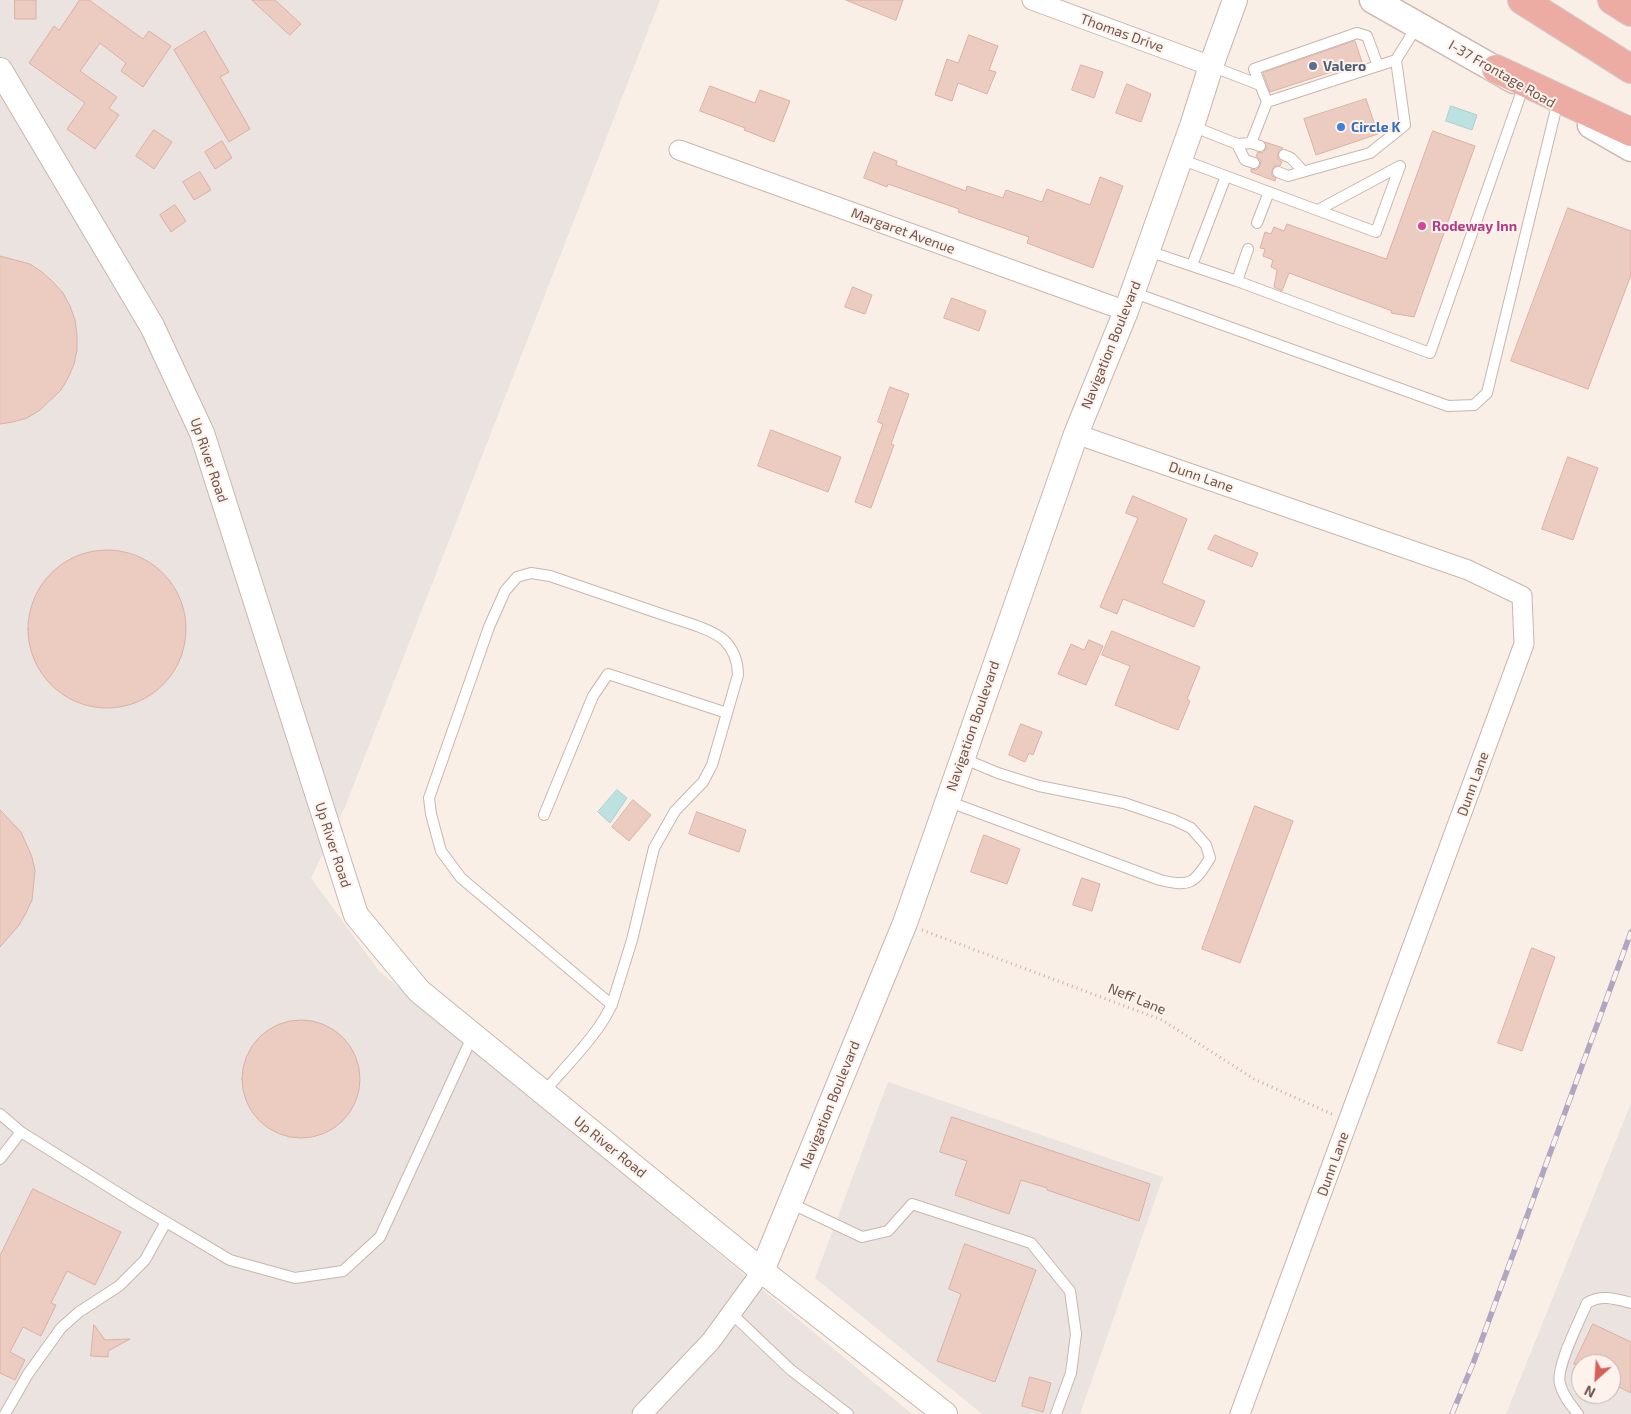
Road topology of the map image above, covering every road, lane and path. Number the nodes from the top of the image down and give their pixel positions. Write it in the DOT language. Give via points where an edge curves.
graph roads {
  1 [pos="1032,0"];
  2 [pos="1235,0"];
  3 [pos="1373,0"];
  4 [pos="1522,0"];
  5 [pos="1612,0"];
  6 [pos="1631,12"];
  7 [pos="1417,25"];
  8 [pos="1396,60"];
  9 [pos="1211,66"];
  10 [pos="1378,66"];
  11 [pos="1496,69"];
  12 [pos="0,70"];
  13 [pos="1631,70"];
  14 [pos="1260,85"];
  15 [pos="1524,85"];
  16 [pos="1267,102"];
  17 [pos="1557,105"];
  18 [pos="1192,126"];
  19 [pos="1631,132"];
  20 [pos="1237,144"];
  21 [pos="1631,148"];
  22 [pos="679,150"];
  23 [pos="1284,155"];
  24 [pos="1180,159"];
  25 [pos="1254,163"];
  26 [pos="1278,172"];
  27 [pos="1303,172"];
  28 [pos="1226,176"];
  29 [pos="1269,192"];
  30 [pos="1318,210"];
  31 [pos="1257,223"];
  32 [pos="1248,250"];
  33 [pos="1148,251"];
  34 [pos="1192,265"];
  35 [pos="1237,281"];
  36 [pos="1129,302"];
  37 [pos="1076,434"];
  38 [pos="727,713"];
  39 [pos="962,758"];
  40 [pos="947,800"];
  41 [pos="544,815"];
  42 [pos="904,923"];
  43 [pos="612,1004"];
  44 [pos="473,1035"];
  45 [pos="544,1093"];
  46 [pos="0,1114"];
  47 [pos="1348,1122"];
  48 [pos="21,1132"];
  49 [pos="0,1159"];
  50 [pos="790,1203"];
  51 [pos="166,1222"];
  52 [pos="762,1271"];
  53 [pos="1631,1303"];
  54 [pos="732,1313"];
  55 [pos="5,1414"];
  56 [pos="642,1414"];
  57 [pos="848,1414"];
  58 [pos="945,1414"];
  59 [pos="1056,1414"];
  60 [pos="1240,1414"];
  61 [pos="1578,1414"];
  1 -- 9 [label="street, Thomas Drive"];
  2 -- 9 [label="street, Navigation Boulevard"];
  3 -- 7 [label="main road, I-37 Frontage Road"];
  4 -- 13 [label="highway"];
  5 -- 6 [label="highway"];
  7 -- 8 [label="lane"];
  7 -- 11 [label="main road, I-37 Frontage Road"];
  8 -- 10 [label="lane"];
  8 -- 27 [label="lane" via="1405,125 1370,154"];
  9 -- 14 [label="lane"];
  9 -- 18 [label="street, Navigation Boulevard"];
  10 -- 14 [label="lane" via="1367,36 1357,33 1336,44 1254,69"];
  10 -- 16 [label="lane" via="1345,72 1291,90"];
  11 -- 15 [label="main road, I-37 Frontage Road"];
  11 -- 19 [label="highway"];
  12 -- 44 [label="street, Up River Road" via="152,326 202,432 356,915 419,991"];
  14 -- 16 [label="lane"];
  15 -- 17 [label="main road, I-37 Frontage Road"];
  15 -- 35 [label="lane" via="1430,353"];
  16 -- 20 [label="lane" via="1256,145"];
  17 -- 21 [label="main road, I-37 Frontage Road"];
  17 -- 36 [label="lane" via="1487,393 1474,404 1448,406"];
  18 -- 20 [label="lane"];
  18 -- 24 [label="street, Navigation Boulevard"];
  20 -- 25 [label="lane" via="1245,160"];
  22 -- 36 [label="street, Margaret Avenue"];
  23 -- 27 [label="lane"];
  24 -- 28 [label="lane"];
  24 -- 33 [label="street, Navigation Boulevard"];
  26 -- 27 [label="lane" via="1288,176"];
  28 -- 29 [label="lane"];
  28 -- 34 [label="lane"];
  29 -- 30 [label="lane"];
  29 -- 31 [label="lane"];
  30 -- 30 [label="lane" via="1376,232 1400,166 1351,193"];
  32 -- 35 [label="lane"];
  33 -- 34 [label="lane"];
  33 -- 36 [label="street, Navigation Boulevard"];
  34 -- 35 [label="lane"];
  36 -- 37 [label="street, Navigation Boulevard"];
  37 -- 39 [label="street, Navigation Boulevard"];
  37 -- 47 [label="street, Dunn Lane" via="1468,570 1522,596 1524,644"];
  38 -- 41 [label="lane" via="608,674 593,696"];
  38 -- 43 [label="lane" via="712,765 703,782 675,811 654,848 632,940"];
  38 -- 43 [label="lane" via="738,663 723,640 713,634 550,576 531,573 517,577 505,591 489,627 429,798 431,814 441,850 461,878"];
  39 -- 40 [label="street, Navigation Boulevard"];
  39 -- 40 [label="lane" via="1039,786 1124,803 1174,820 1191,828 1206,845 1210,858 1199,875 1189,883 1177,884"];
  40 -- 42 [label="street, Navigation Boulevard"];
  42 -- 47 [label="path, Neff Lane" via="1162,1020 1254,1079"];
  42 -- 50 [label="street, Navigation Boulevard"];
  43 -- 45 [label="lane" via="598,1028"];
  44 -- 45 [label="street, Up River Road"];
  44 -- 51 [label="lane" via="380,1237 343,1271 295,1278 230,1260"];
  45 -- 52 [label="street, Up River Road"];
  46 -- 48 [label="lane"];
  47 -- 60 [label="street, Dunn Lane"];
  48 -- 49 [label="lane"];
  48 -- 51 [label="lane"];
  50 -- 52 [label="street, Navigation Boulevard"];
  50 -- 59 [label="lane" via="862,1237 888,1231 912,1204 1031,1242 1071,1294 1076,1334 1071,1373"];
  51 -- 55 [label="lane" via="145,1260 119,1286 61,1328 28,1374"];
  52 -- 54 [label="street, Navigation Boulevard"];
  52 -- 58 [label="street, Up River Road"];
  53 -- 61 [label="lane" via="1594,1298 1587,1303 1563,1359 1559,1382 1564,1396"];
  54 -- 56 [label="street, Navigation Boulevard" via="711,1341"];
  54 -- 57 [label="lane" via="792,1370"];
}
